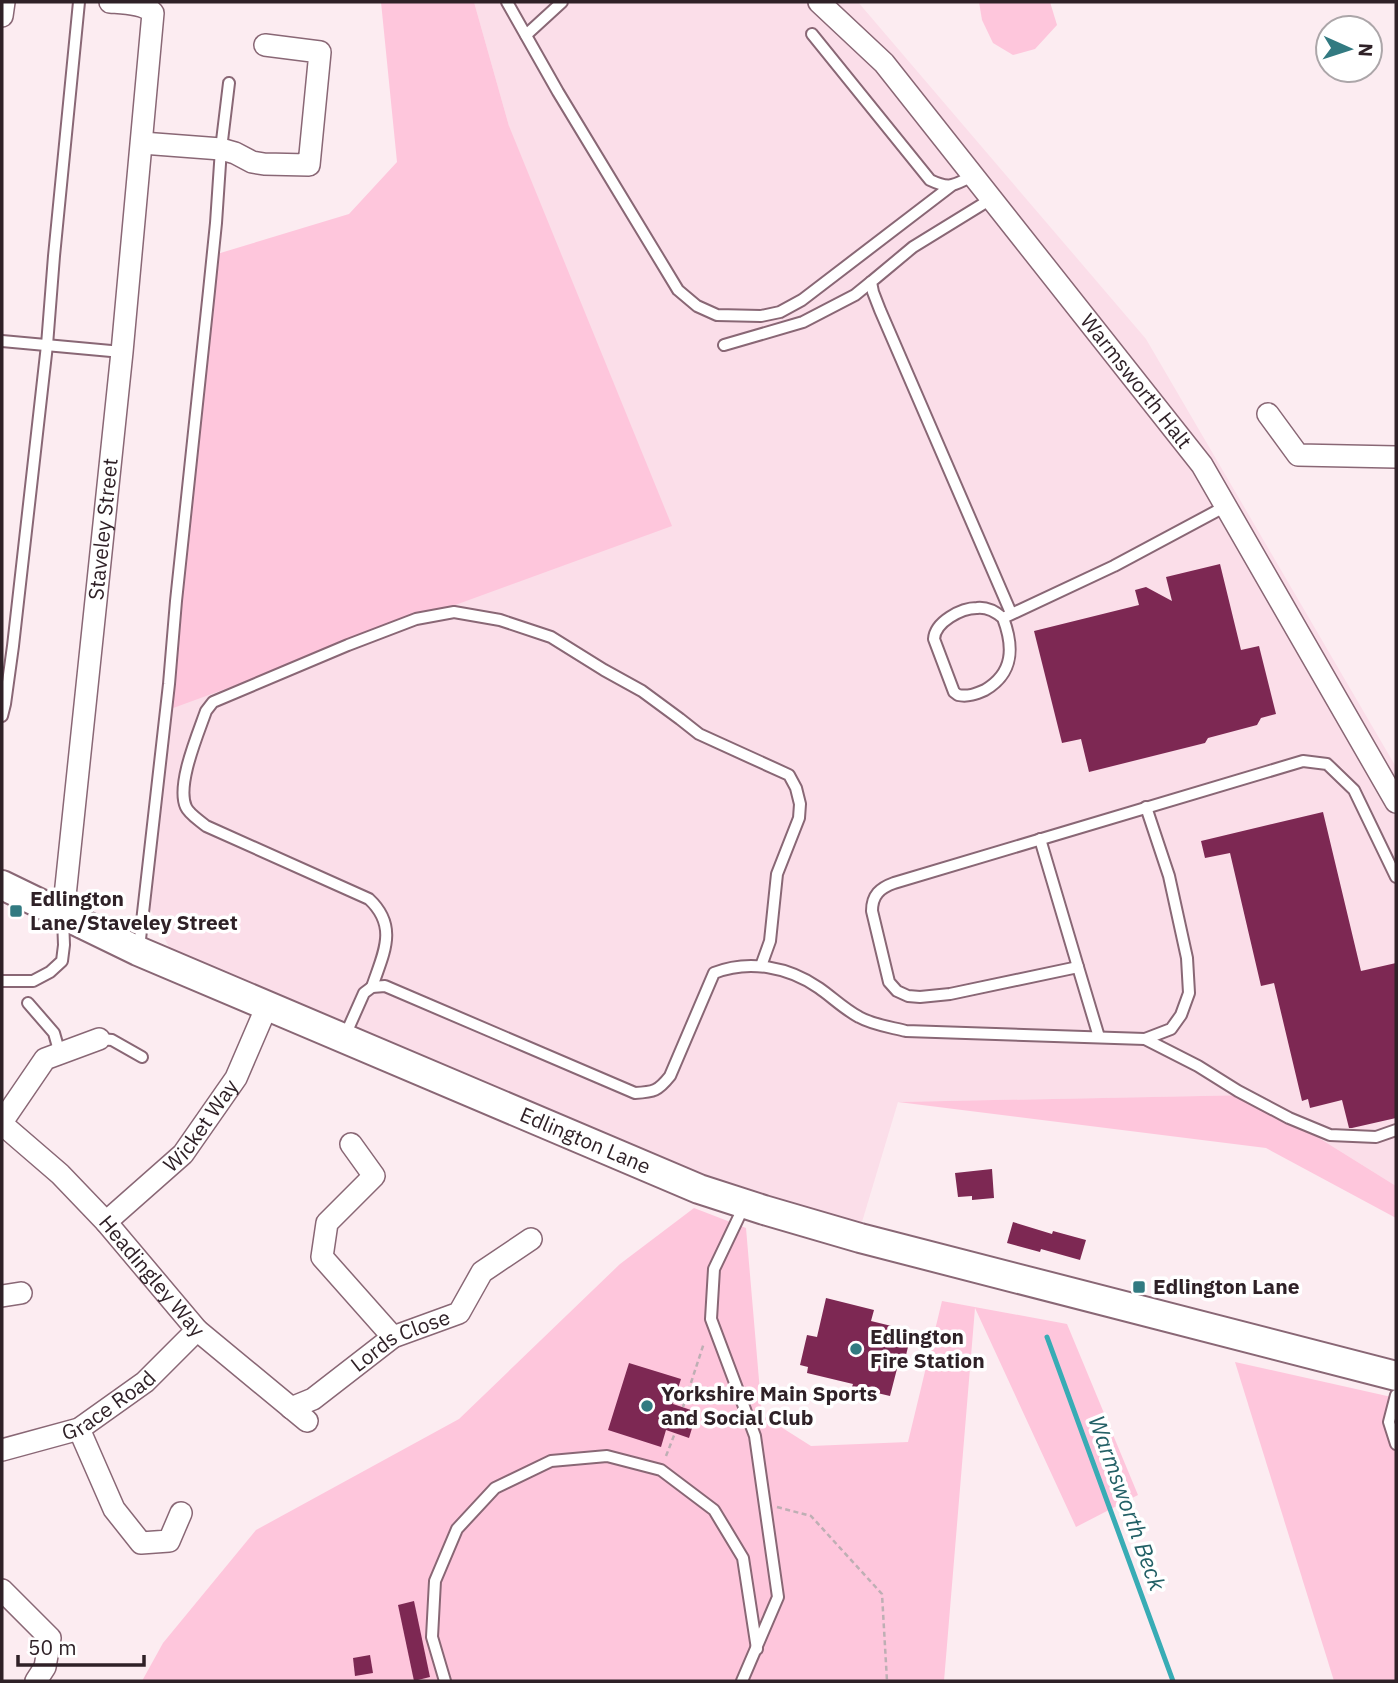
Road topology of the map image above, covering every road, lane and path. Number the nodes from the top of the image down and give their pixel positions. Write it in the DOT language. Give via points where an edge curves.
graph roads {
  1 [pos="4,2"];
  2 [pos="79,2"];
  3 [pos="110,2"];
  4 [pos="507,2"];
  5 [pos="562,2"];
  6 [pos="819,2"];
  7 [pos="141,4"];
  8 [pos="2,16"];
  9 [pos="812,34"];
  10 [pos="526,35"];
  11 [pos="264,45"];
  12 [pos="229,83"];
  13 [pos="142,143"];
  14 [pos="221,149"];
  15 [pos="973,176"];
  16 [pos="951,186"];
  17 [pos="991,199"];
  18 [pos="871,282"];
  19 [pos="2,341"];
  20 [pos="47,345"];
  21 [pos="724,345"];
  22 [pos="122,352"];
  23 [pos="1268,414"];
  24 [pos="1396,457"];
  25 [pos="1226,506"];
  26 [pos="1007,615"];
  27 [pos="2,716"];
  28 [pos="1396,802"];
  29 [pos="1146,807"];
  30 [pos="1040,839"];
  31 [pos="1396,877"];
  32 [pos="2,885"];
  33 [pos="63,915"];
  34 [pos="138,951"];
  35 [pos="761,966"];
  36 [pos="1078,967"];
  37 [pos="2,981"];
  38 [pos="372,987"];
  39 [pos="29,1003"];
  40 [pos="267,1006"];
  41 [pos="1099,1037"];
  42 [pos="344,1038"];
  43 [pos="99,1039"];
  44 [pos="1145,1040"];
  45 [pos="60,1054"];
  46 [pos="142,1057"];
  47 [pos="2,1123"];
  48 [pos="1396,1130"];
  49 [pos="351,1143"];
  50 [pos="745,1204"];
  51 [pos="106,1223"];
  52 [pos="531,1239"];
  53 [pos="711,1320"];
  54 [pos="197,1330"];
  55 [pos="393,1338"];
  56 [pos="1396,1376"];
  57 [pos="1396,1395"];
  58 [pos="683,1407"];
  59 [pos="299,1415"];
  60 [pos="79,1429"];
  61 [pos="675,1433"];
  62 [pos="1396,1444"];
  63 [pos="2,1450"];
  64 [pos="661,1470"];
  65 [pos="766,1504"];
  66 [pos="181,1513"];
  67 [pos="2,1590"];
  68 [pos="757,1649"];
  69 [pos="36,1681"];
  70 [pos="445,1681"];
  71 [pos="742,1681"];
  72 [pos="887,1681"];
  1 -- 8 [label="street"];
  2 -- 20 [label="lane"];
  3 -- 7 [label="street, Staveley Street"];
  4 -- 10 [label="lane"];
  5 -- 10 [label="lane"];
  6 -- 15 [label="street, Warmsworth Halt" via="884,64"];
  7 -- 13 [label="street, Staveley Street" via="153,13"];
  9 -- 16 [label="lane" via="930,180"];
  10 -- 16 [label="lane" via="678,290 696,306 717,314 761,316 802,300"];
  11 -- 14 [label="street" via="320,52 309,165 252,162"];
  12 -- 14 [label="lane"];
  13 -- 14 [label="street"];
  13 -- 22 [label="street, Staveley Street"];
  14 -- 34 [label="lane"];
  15 -- 16 [label="lane"];
  15 -- 17 [label="street, Warmsworth Halt"];
  17 -- 18 [label="lane" via="913,247"];
  17 -- 25 [label="street, Warmsworth Halt" via="1202,465"];
  18 -- 21 [label="lane" via="803,322"];
  18 -- 26 [label="lane"];
  19 -- 20 [label="lane"];
  20 -- 22 [label="lane"];
  20 -- 27 [label="lane"];
  22 -- 33 [label="street, Staveley Street"];
  23 -- 24 [label="street" via="1298,455"];
  25 -- 26 [label="lane" via="1114,566"];
  25 -- 28 [label="street, Warmsworth Halt"];
  26 -- 26 [label="lane" via="971,609 949,618 934,634 958,695 981,692 1004,672 1010,648"];
  29 -- 30 [label="lane"];
  29 -- 31 [label="lane" via="1303,761 1327,764 1354,790"];
  29 -- 44 [label="lane" via="1169,876 1187,958 1189,993 1171,1029"];
  30 -- 36 [label="lane"];
  30 -- 36 [label="lane" via="894,883 876,894 872,911 889,982 908,996 920,997"];
  32 -- 33 [label="main road, Edlington Lane"];
  33 -- 34 [label="main road, Edlington Lane"];
  33 -- 37 [label="lane" via="62,961 33,981"];
  34 -- 40 [label="main road, Edlington Lane"];
  35 -- 38 [label="lane" via="715,973 670,1076 653,1092 635,1093 385,986"];
  35 -- 38 [label="lane" via="770,941 777,874 799,818 800,804 789,775 699,734 642,691 551,636 454,612 416,619 213,702 183,782 187,810 206,825 376,905 387,931"];
  35 -- 41 [label="lane" via="791,972 855,1016 906,1031"];
  36 -- 41 [label="lane"];
  38 -- 42 [label="lane" via="364,993"];
  39 -- 45 [label="lane" via="54,1034"];
  40 -- 42 [label="main road, Edlington Lane"];
  40 -- 51 [label="street, Wicket Way" via="236,1078 183,1154"];
  41 -- 44 [label="lane"];
  42 -- 50 [label="main road, Edlington Lane" via="699,1189"];
  43 -- 45 [label="street"];
  43 -- 46 [label="lane" via="112,1040"];
  44 -- 48 [label="lane" via="1289,1118 1331,1135 1376,1136"];
  45 -- 47 [label="street" via="45,1059"];
  47 -- 51 [label="street, Headingley Way"];
  49 -- 55 [label="street" via="374,1176 327,1223 322,1257"];
  50 -- 53 [label="lane" via="714,1269"];
  50 -- 56 [label="main road, Edlington Lane"];
  51 -- 54 [label="street, Headingley Way"];
  52 -- 55 [label="street, Lords Close" via="482,1272 459,1313"];
  53 -- 58 [label="path"];
  53 -- 65 [label="lane" via="755,1436"];
  54 -- 59 [label="street, Headingley Way"];
  54 -- 60 [label="street, Grace Road" via="145,1382"];
  55 -- 59 [label="street, Lords Close" via="313,1399"];
  57 -- 62 [label="lane" via="1389,1422"];
  60 -- 63 [label="street, Grace Road"];
  60 -- 66 [label="street" via="114,1509 141,1543 169,1541"];
  61 -- 64 [label="path"];
  64 -- 68 [label="lane" via="714,1510 743,1558"];
  64 -- 70 [label="lane" via="607,1456 551,1461 495,1488 457,1529 435,1581 432,1637"];
  65 -- 68 [label="lane" via="778,1597"];
  65 -- 72 [label="path" via="811,1516 882,1594"];
  67 -- 69 [label="street" via="50,1638 45,1667"];
  68 -- 71 [label="lane"];
}
